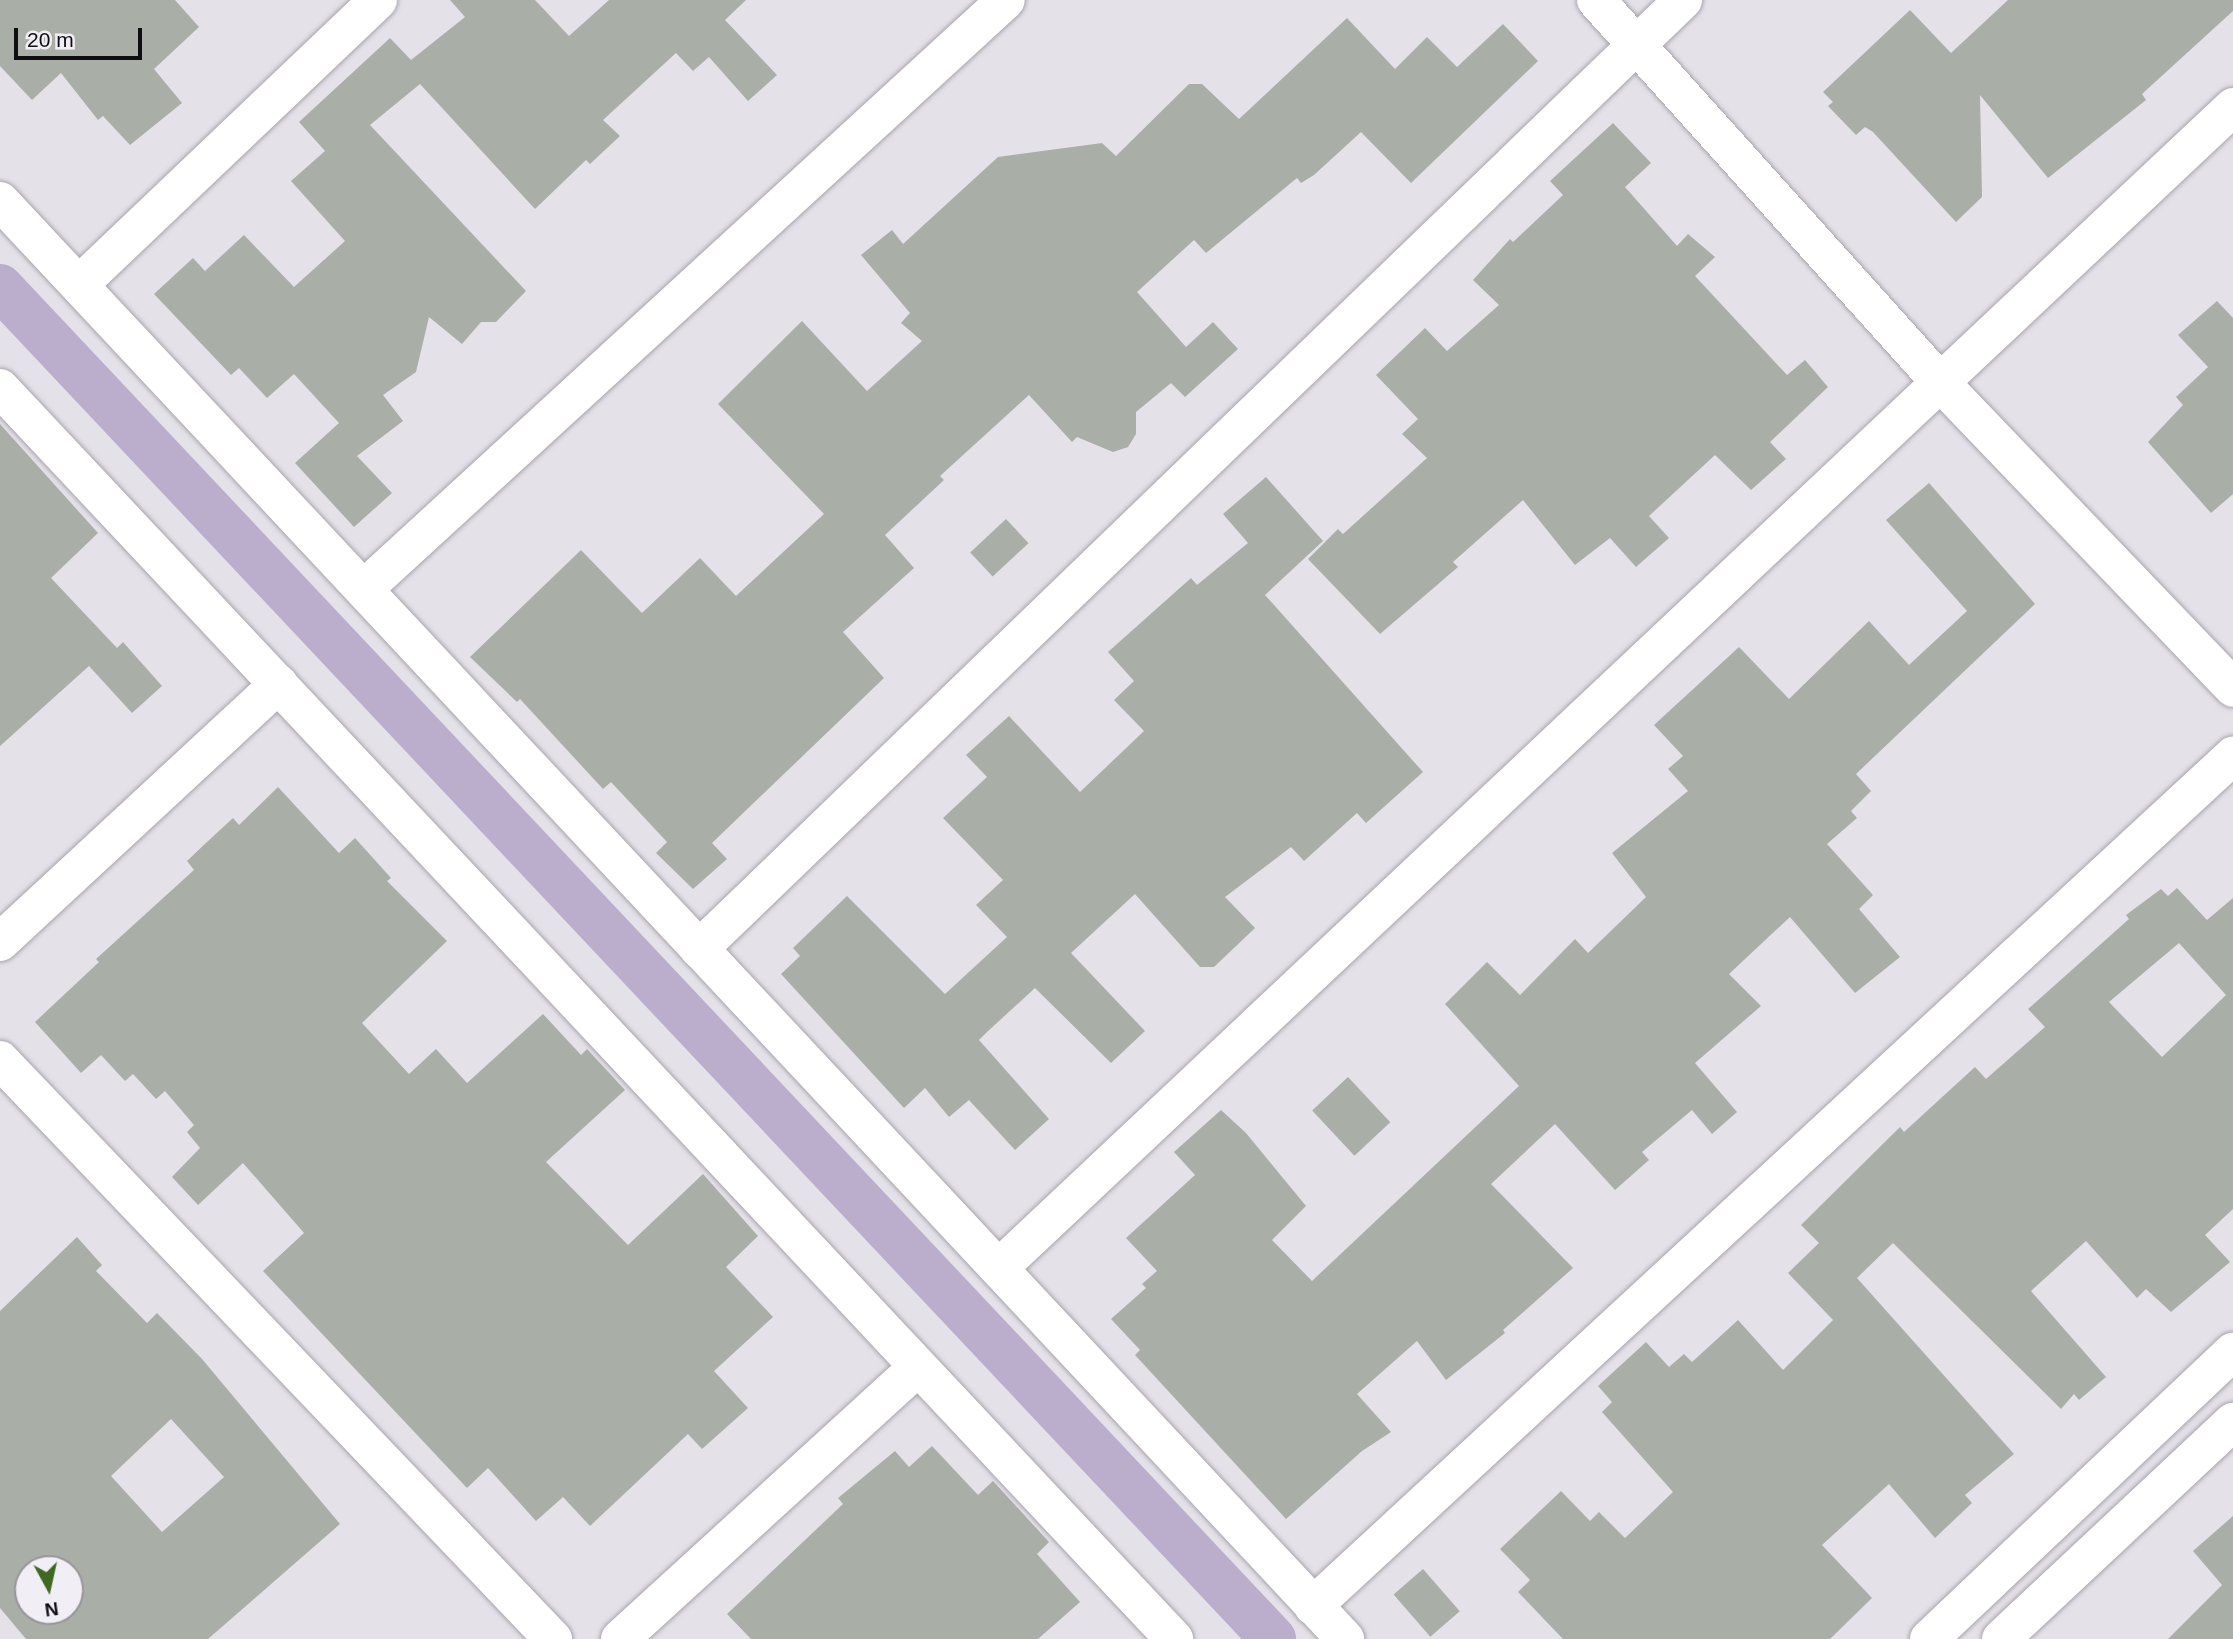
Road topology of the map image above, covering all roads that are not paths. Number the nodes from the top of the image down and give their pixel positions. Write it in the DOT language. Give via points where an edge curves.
graph roads {
  1 [pos="378,0"];
  2 [pos="1006,0"];
  3 [pos="1596,0"];
  4 [pos="1683,0"];
  5 [pos="1636,43"];
  6 [pos="2233,107"];
  7 [pos="0,201"];
  8 [pos="81,283"];
  9 [pos="1939,381"];
  10 [pos="0,388"];
  11 [pos="366,587"];
  12 [pos="279,684"];
  13 [pos="2233,688"];
  14 [pos="2233,756"];
  15 [pos="0,942"];
  16 [pos="699,948"];
  17 [pos="0,1060"];
  18 [pos="1000,1267"];
  19 [pos="2233,1352"];
  20 [pos="918,1367"];
  21 [pos="2233,1422"];
  22 [pos="1313,1606"];
  23 [pos="2012,1636"];
  24 [pos="551,1638"];
  25 [pos="620,1639"];
  26 [pos="1174,1639"];
  27 [pos="1345,1639"];
  28 [pos="1928,1639"];
  1 -- 8 [label="street"];
  2 -- 11 [label="street"];
  3 -- 5 [label="street"];
  4 -- 5 [label="street"];
  5 -- 9 [label="street"];
  5 -- 16 [label="street"];
  6 -- 9 [label="street"];
  7 -- 8 [label="street"];
  8 -- 11 [label="street"];
  9 -- 13 [label="street"];
  9 -- 18 [label="street"];
  10 -- 12 [label="street"];
  11 -- 16 [label="street"];
  12 -- 15 [label="street"];
  12 -- 20 [label="street"];
  14 -- 22 [label="street"];
  16 -- 18 [label="street"];
  17 -- 24 [label="street"];
  18 -- 22 [label="street"];
  19 -- 28 [label="street"];
  20 -- 25 [label="street"];
  20 -- 26 [label="street"];
  21 -- 23 [label="street"];
  22 -- 27 [label="street"];
}
